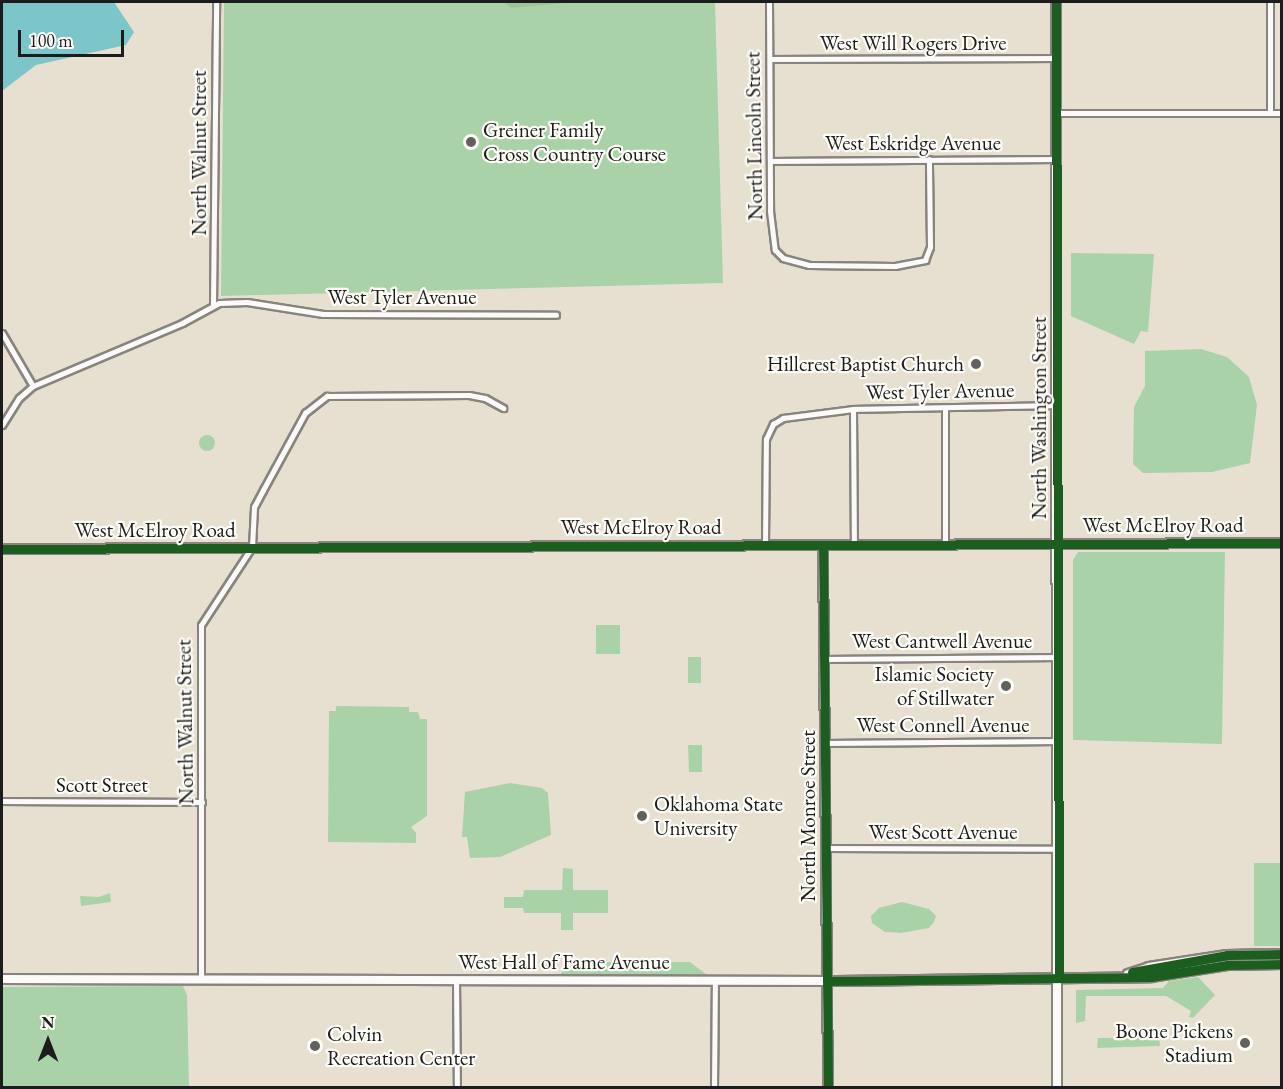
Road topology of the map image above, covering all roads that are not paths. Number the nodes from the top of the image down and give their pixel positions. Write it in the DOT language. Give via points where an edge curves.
graph roads {
  1 [pos="216,2"];
  2 [pos="769,2"];
  3 [pos="1056,2"];
  4 [pos="1269,3"];
  5 [pos="1056,58"];
  6 [pos="770,59"];
  7 [pos="1270,112"];
  8 [pos="1281,112"];
  9 [pos="1055,113"];
  10 [pos="929,159"];
  11 [pos="1056,159"];
  12 [pos="771,161"];
  13 [pos="213,305"];
  14 [pos="556,315"];
  15 [pos="2,333"];
  16 [pos="33,386"];
  17 [pos="1058,405"];
  18 [pos="503,408"];
  19 [pos="945,408"];
  20 [pos="853,409"];
  21 [pos="2,425"];
  22 [pos="945,543"];
  23 [pos="1059,543"];
  24 [pos="1281,543"];
  25 [pos="823,544"];
  26 [pos="854,544"];
  27 [pos="765,545"];
  28 [pos="252,547"];
  29 [pos="2,549"];
  30 [pos="1059,657"];
  31 [pos="825,659"];
  32 [pos="1059,741"];
  33 [pos="826,742"];
  34 [pos="2,801"];
  35 [pos="202,802"];
  36 [pos="826,848"];
  37 [pos="1060,849"];
  38 [pos="1281,954"];
  39 [pos="1281,964"];
  40 [pos="1126,975"];
  41 [pos="1059,978"];
  42 [pos="2,979"];
  43 [pos="201,980"];
  44 [pos="456,980"];
  45 [pos="714,981"];
  46 [pos="828,981"];
  47 [pos="456,1088"];
  48 [pos="714,1088"];
  49 [pos="828,1088"];
  50 [pos="1057,1088"];
  1 -- 13 [label="street, North Walnut Street"];
  2 -- 6 [label="street, North Lincoln Street"];
  3 -- 5 [label="main road, North Washington Street"];
  4 -- 7 [label="street"];
  5 -- 6 [label="street, West Will Rogers Drive"];
  5 -- 9 [label="main road, North Washington Street"];
  6 -- 12 [label="street, North Lincoln Street"];
  7 -- 8 [label="street"];
  7 -- 9 [label="street"];
  9 -- 11 [label="main road, North Washington Street"];
  10 -- 11 [label="street, West Eskridge Avenue"];
  10 -- 12 [label="street, West Eskridge Avenue"];
  10 -- 12 [label="street, North Lincoln Street" via="928,254 921,263 896,266 790,263 775,250 772,237"];
  11 -- 17 [label="main road, North Washington Street"];
  13 -- 14 [label="street, West Tyler Avenue" via="247,302 356,315"];
  13 -- 16 [label="street" via="182,323"];
  15 -- 16 [label="street"];
  16 -- 21 [label="street" via="19,398"];
  17 -- 19 [label="street, West Tyler Avenue"];
  17 -- 23 [label="main road, North Washington Street"];
  18 -- 28 [label="street" via="469,395 327,396 305,413 254,507"];
  19 -- 20 [label="street, West Tyler Avenue"];
  19 -- 22 [label="street"];
  20 -- 26 [label="street"];
  20 -- 27 [label="street, West Tyler Avenue" via="783,418 773,424 766,439"];
  22 -- 23 [label="main road, West McElroy Road"];
  22 -- 26 [label="main road, West McElroy Road"];
  23 -- 24 [label="main road, West McElroy Road"];
  23 -- 30 [label="main road, North Washington Street"];
  25 -- 26 [label="main road, West McElroy Road"];
  25 -- 27 [label="main road, West McElroy Road"];
  25 -- 31 [label="main road, North Monroe Street"];
  27 -- 28 [label="main road, West McElroy Road"];
  28 -- 29 [label="main road, West McElroy Road"];
  28 -- 35 [label="street, North Walnut Street" via="201,625"];
  30 -- 31 [label="street, West Cantwell Avenue"];
  30 -- 32 [label="main road, North Washington Street"];
  31 -- 33 [label="main road, North Monroe Street"];
  32 -- 33 [label="street, West Connell Avenue"];
  32 -- 37 [label="main road, North Washington Street"];
  33 -- 36 [label="main road, North Monroe Street"];
  34 -- 35 [label="street, Scott Street"];
  35 -- 43 [label="street, North Walnut Street"];
  36 -- 37 [label="street, West Scott Avenue"];
  36 -- 46 [label="main road, North Monroe Street"];
  37 -- 41 [label="main road, North Washington Street"];
  38 -- 40 [label="main road, West Hall of Fame Avenue" via="1227,955 1149,967"];
  39 -- 40 [label="main road, West Hall of Fame Avenue" via="1227,965 1151,977"];
  40 -- 41 [label="main road, West Hall of Fame Avenue"];
  41 -- 46 [label="main road, West Hall of Fame Avenue"];
  41 -- 50 [label="main road, North Washington Street"];
  42 -- 43 [label="main road, West Hall of Fame Avenue"];
  43 -- 44 [label="main road, West Hall of Fame Avenue"];
  44 -- 45 [label="main road, West Hall of Fame Avenue"];
  44 -- 47 [label="street"];
  45 -- 46 [label="main road, West Hall of Fame Avenue"];
  45 -- 48 [label="street"];
  46 -- 49 [label="main road, North Monroe Street"];
}
